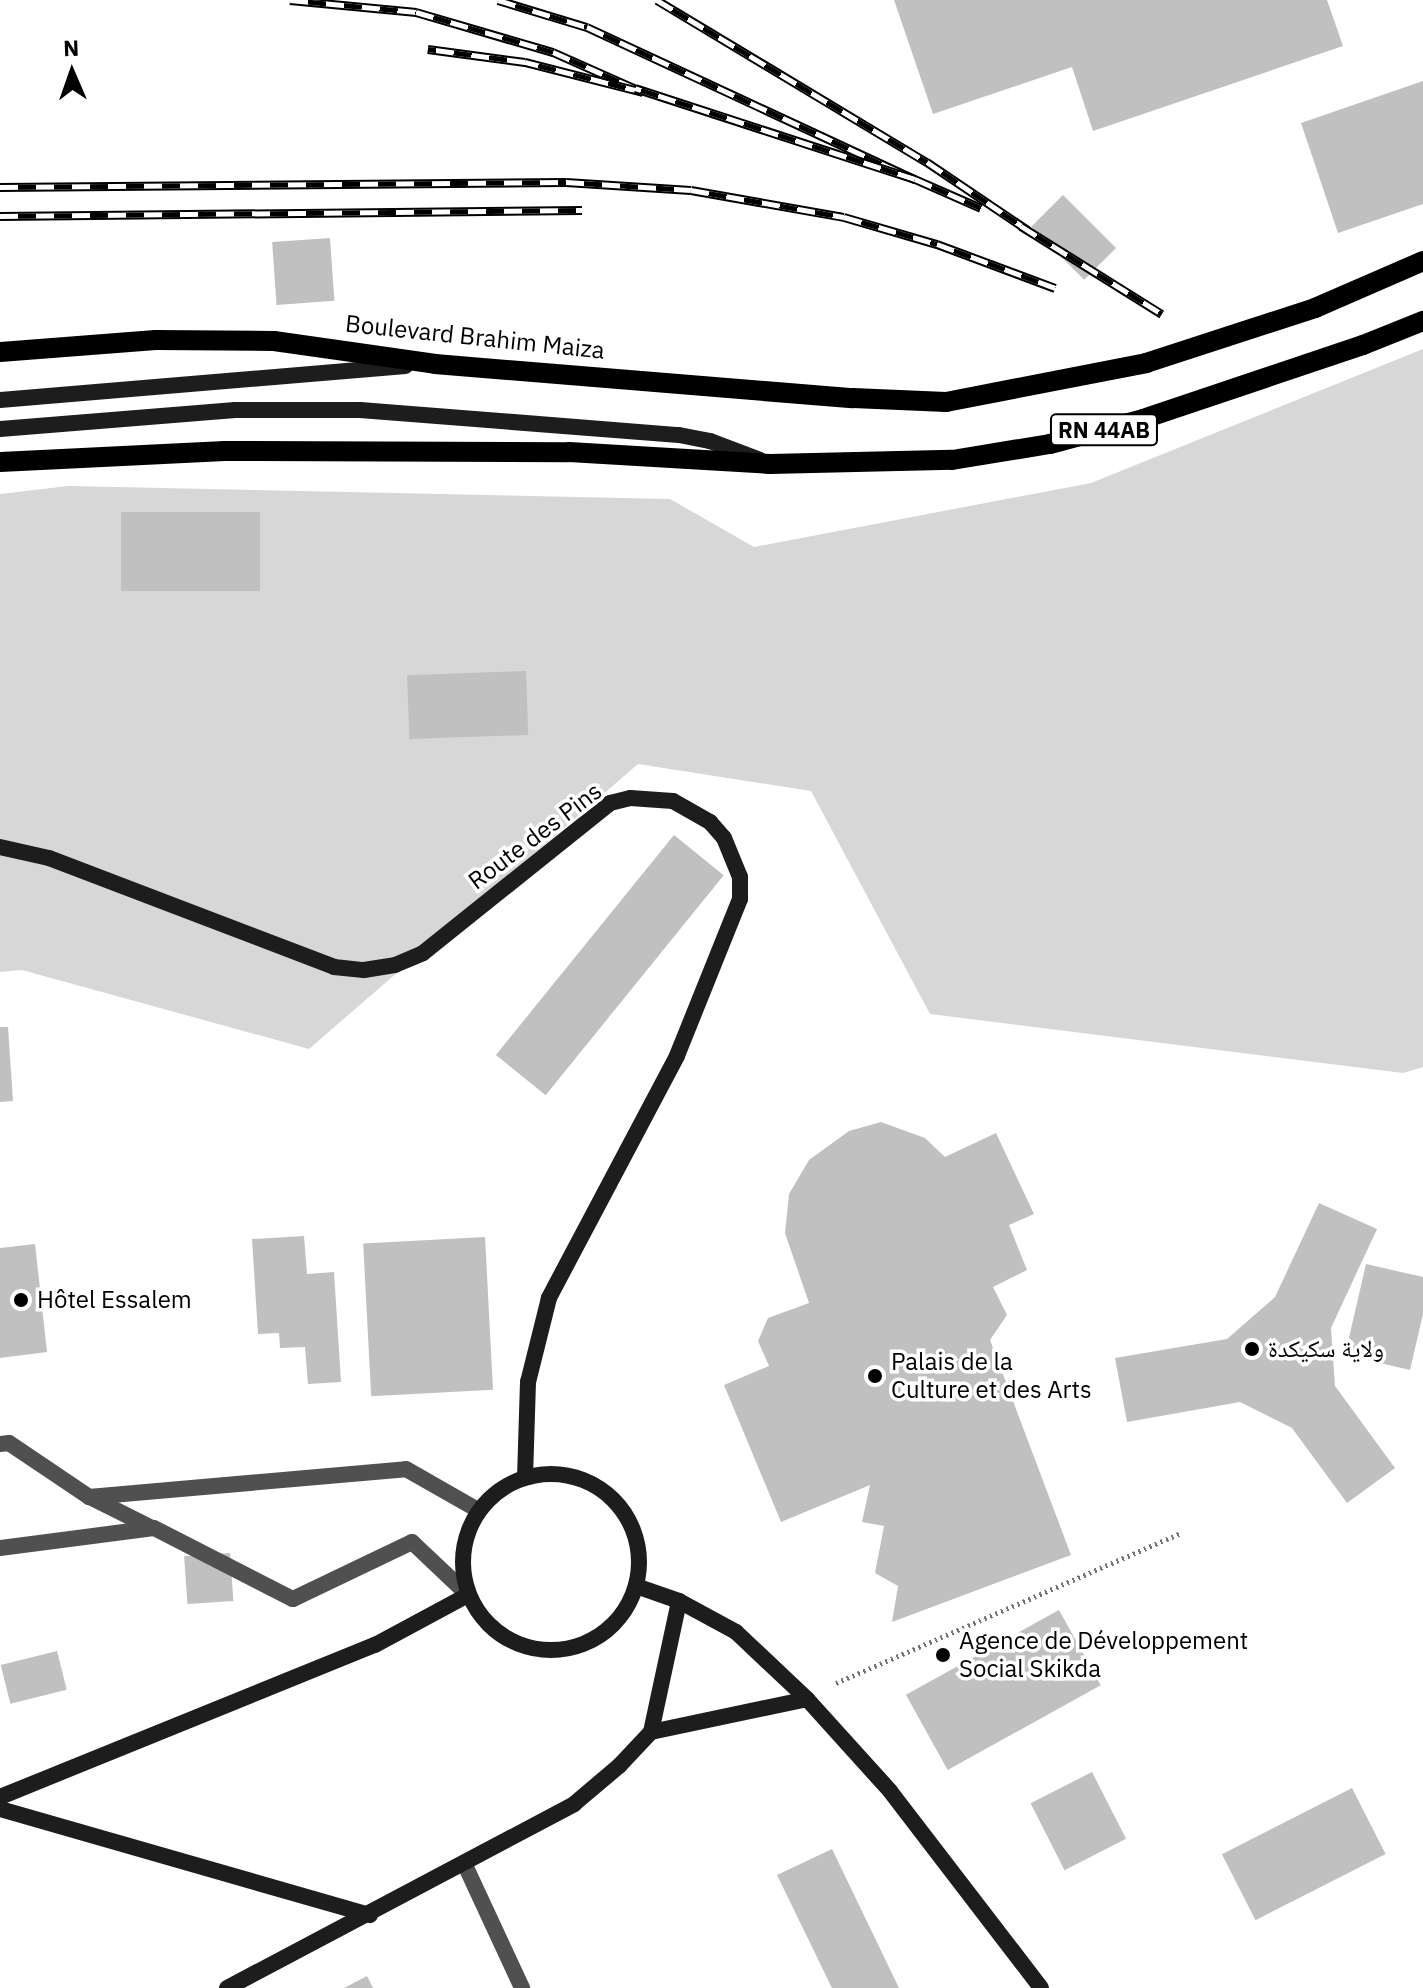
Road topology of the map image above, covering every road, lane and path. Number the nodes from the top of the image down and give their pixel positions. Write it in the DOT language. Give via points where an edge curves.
graph roads {
  1 [pos="1423,261"];
  2 [pos="1423,321"];
  3 [pos="0,352"];
  4 [pos="435,364"];
  5 [pos="0,400"];
  6 [pos="0,429"];
  7 [pos="0,462"];
  8 [pos="770,464"];
  9 [pos="0,847"];
  10 [pos="0,1444"];
  11 [pos="525,1477"];
  12 [pos="89,1497"];
  13 [pos="478,1510"];
  14 [pos="154,1528"];
  15 [pos="1181,1533"];
  16 [pos="0,1548"];
  17 [pos="636,1586"];
  18 [pos="468,1595"];
  19 [pos="679,1601"];
  20 [pos="851,1675"];
  21 [pos="807,1699"];
  22 [pos="651,1732"];
  23 [pos="0,1797"];
  24 [pos="0,1809"];
  25 [pos="465,1865"];
  26 [pos="370,1915"];
  27 [pos="227,1988"];
  28 [pos="522,1988"];
  29 [pos="1041,1988"];
  1 -- 4 [label="main road, Boulevard Brahim Maiza / RN 44AB" via="1315,308 1146,363 946,402"];
  2 -- 8 [label="main road, RN 44AB" via="1195,402 1038,446 952,460"];
  3 -- 4 [label="main road, Boulevard Brahim Maiza" via="215,338"];
  4 -- 5 [label="main road"];
  6 -- 8 [label="main road" via="235,410 360,410 679,435"];
  7 -- 8 [label="main road" via="225,451 509,451"];
  9 -- 11 [label="main road, Route des Pins" via="49,858 334,967 364,970 423,953 610,803 652,797 673,801 710,822 724,838 740,877 740,899 677,1056 549,1298 528,1382"];
  10 -- 12 [label="street" via="9,1443"];
  11 -- 13 [label="main road" via="499,1490"];
  11 -- 17 [label="main road" via="552,1473 603,1490 635,1533"];
  12 -- 13 [label="street" via="406,1469"];
  12 -- 14 [label="street"];
  13 -- 18 [label="main road" via="465,1536 462,1565"];
  14 -- 16 [label="street"];
  14 -- 18 [label="street" via="293,1599 412,1542"];
  15 -- 20 [label="path"];
  17 -- 18 [label="main road" via="606,1632 554,1651 502,1636"];
  17 -- 19 [label="main road"];
  18 -- 23 [label="main road" via="375,1645"];
  19 -- 21 [label="main road" via="736,1632"];
  19 -- 22 [label="main road"];
  21 -- 22 [label="main road"];
  21 -- 29 [label="main road" via="890,1791"];
  22 -- 25 [label="main road" via="574,1804"];
  24 -- 26 [label="main road"];
  25 -- 26 [label="main road"];
  25 -- 28 [label="street"];
  26 -- 27 [label="main road"];
}
